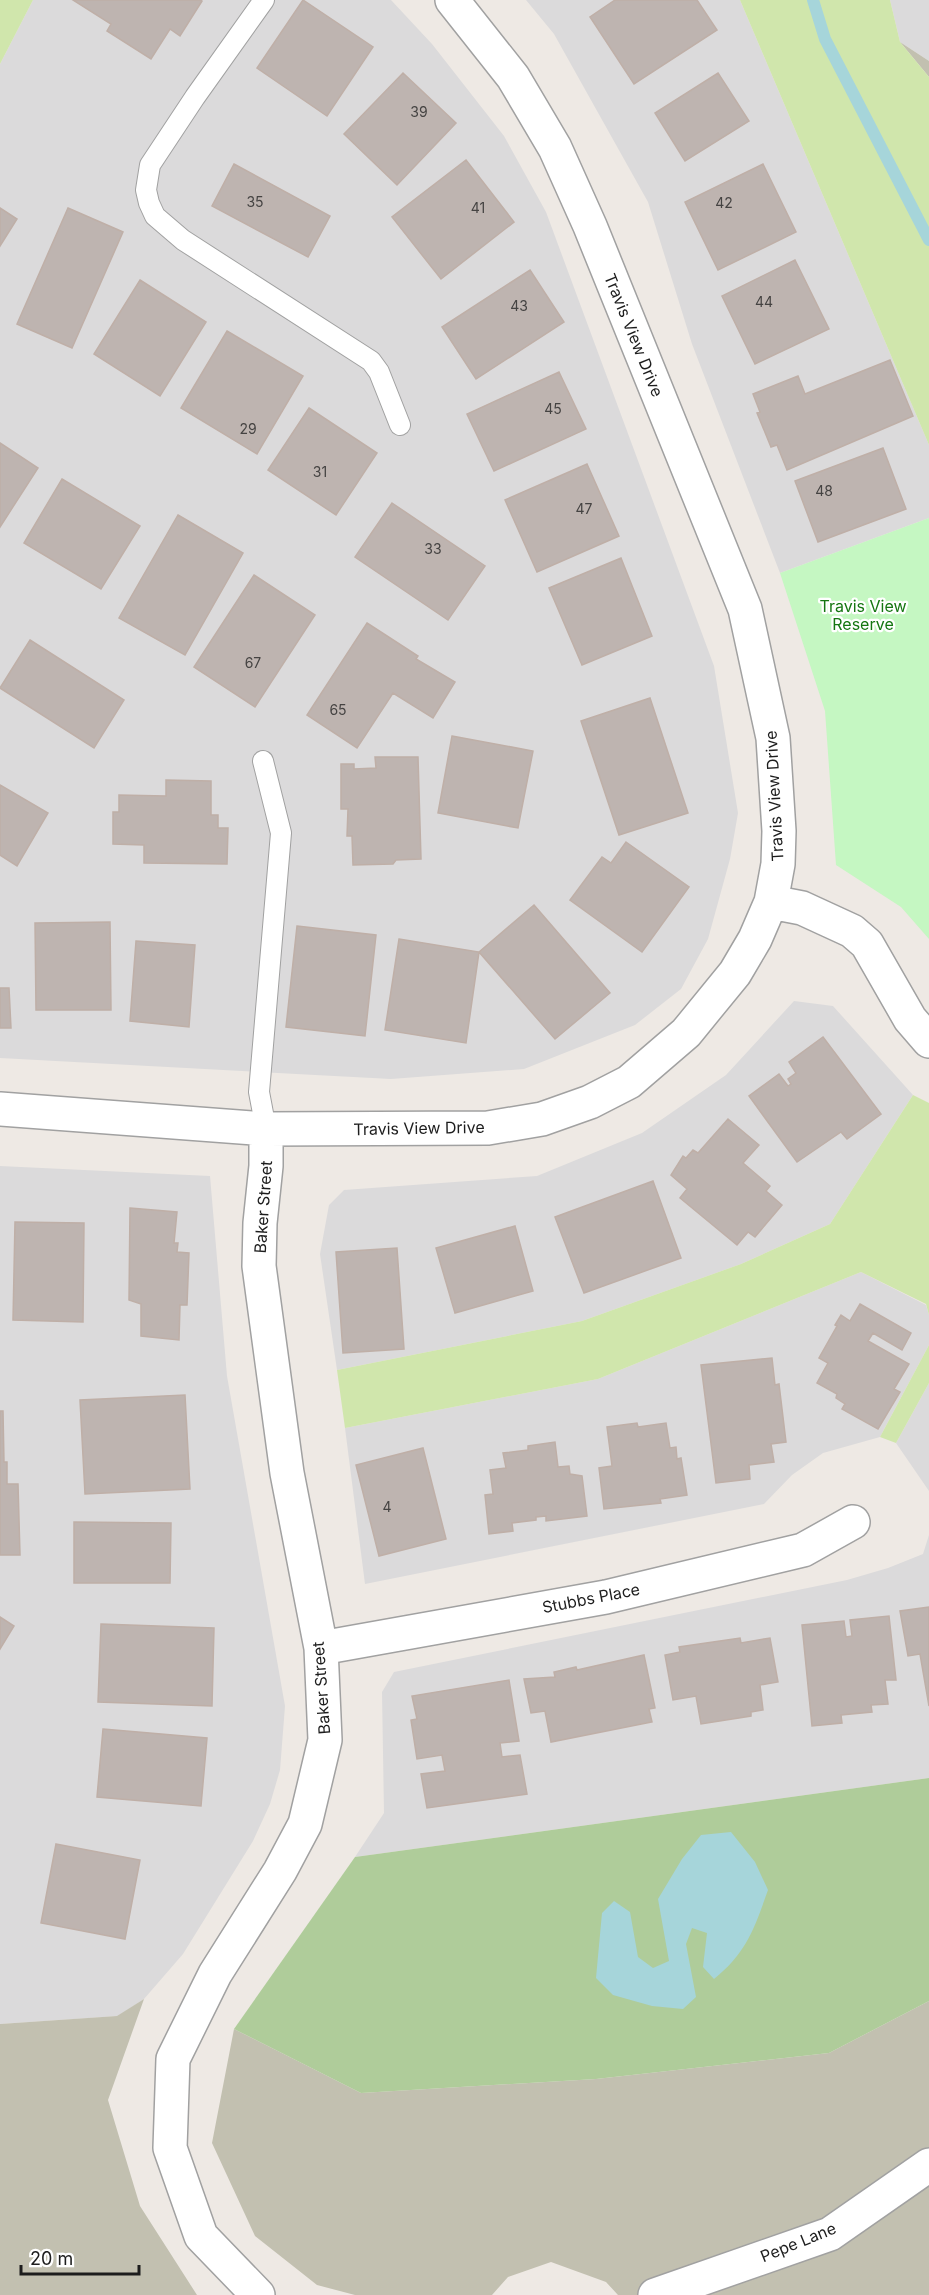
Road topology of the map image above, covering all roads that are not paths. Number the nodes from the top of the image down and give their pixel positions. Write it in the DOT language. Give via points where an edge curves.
graph roads {
  1 [pos="264,0"];
  2 [pos="452,0"];
  3 [pos="400,425"];
  4 [pos="263,761"];
  5 [pos="771,902"];
  6 [pos="929,1041"];
  7 [pos="0,1109"];
  8 [pos="266,1129"];
  9 [pos="853,1522"];
  10 [pos="321,1648"];
  11 [pos="929,2165"];
  12 [pos="258,2295"];
  13 [pos="655,2295"];
  1 -- 3 [label="lane" via="150,165 146,190 149,203 155,216 183,240 371,361"];
  2 -- 5 [label="street, Travis View Drive" via="513,77 555,148 745,609 773,738 779,831"];
  4 -- 8 [label="lane" via="281,833 259,1092"];
  5 -- 6 [label="street" via="802,908 852,931 867,944 910,1019"];
  5 -- 8 [label="street, Travis View Drive" via="735,973 686,1033 629,1082 590,1102 542,1119 488,1128"];
  7 -- 8 [label="street, Travis View Drive"];
  8 -- 10 [label="street, Baker Street" via="259,1266 287,1473"];
  9 -- 10 [label="street, Stubbs Place" via="803,1550 618,1594"];
  10 -- 12 [label="street, Baker Street" via="325,1740 304,1824 280,1871 215,1974 173,2059 170,2148 201,2236"];
  11 -- 13 [label="street, Pepe Lane" via="830,2234"];
}
